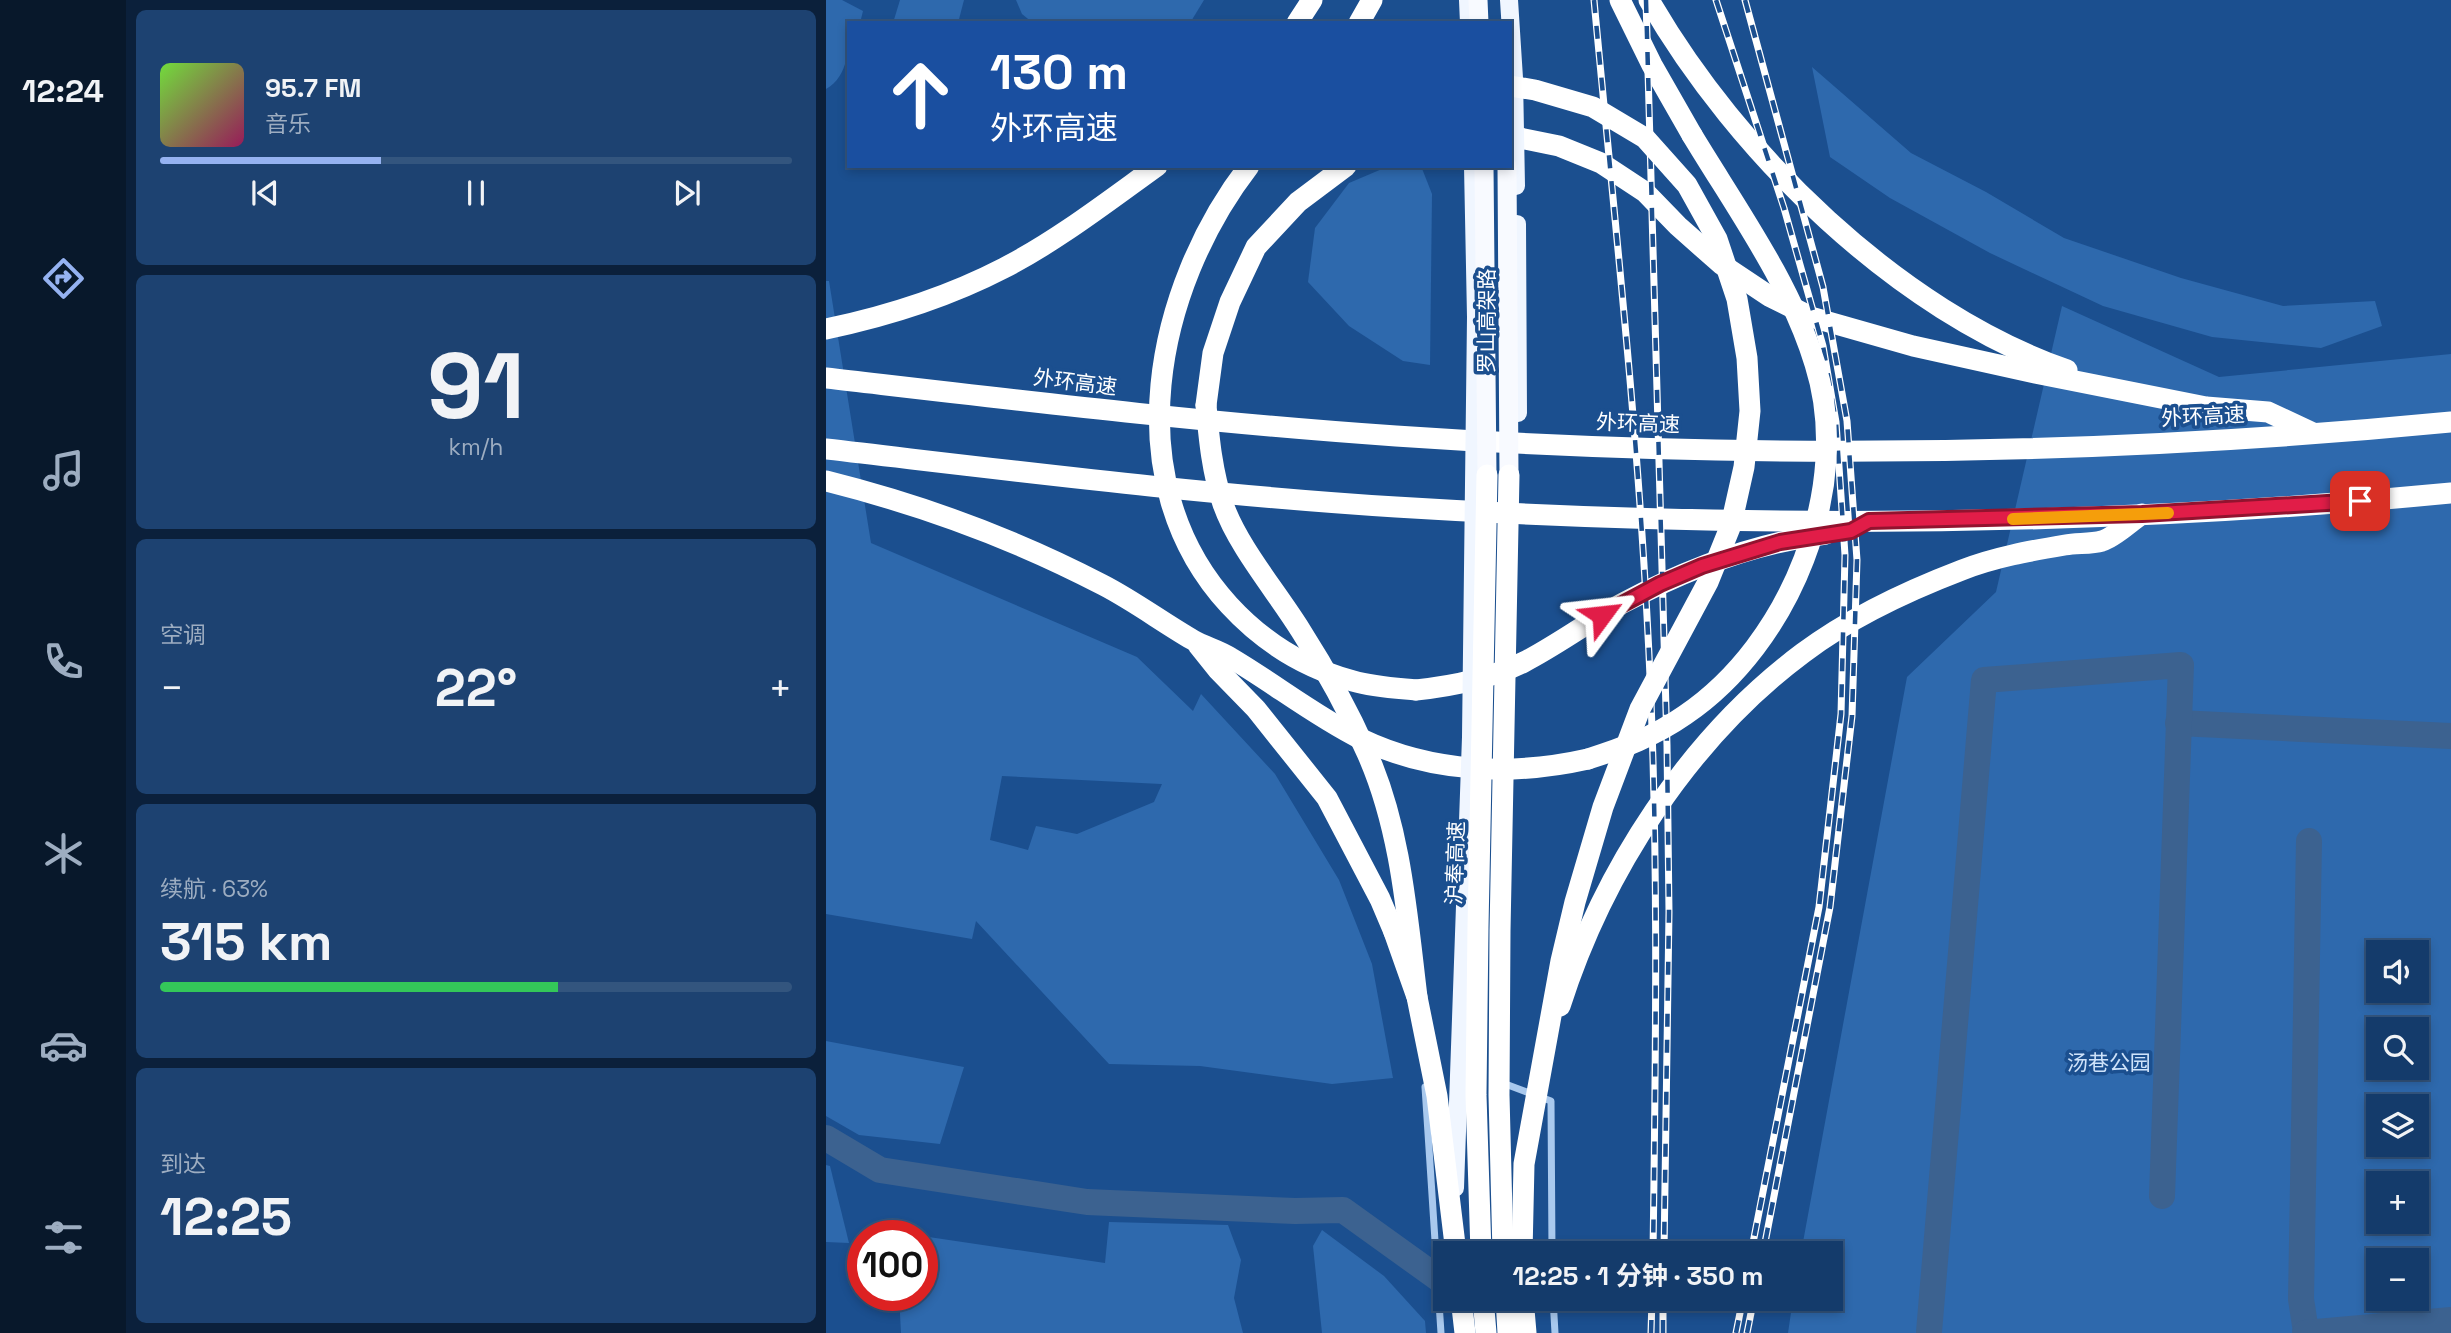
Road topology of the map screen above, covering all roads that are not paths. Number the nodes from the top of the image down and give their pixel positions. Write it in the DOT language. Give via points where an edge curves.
graph roads {
  1 [pos="1312,0"];
  2 [pos="1372,0"];
  3 [pos="1468,0"];
  4 [pos="1478,0"];
  5 [pos="1501,0"];
  6 [pos="1509,0"];
  7 [pos="1620,0"];
  8 [pos="1649,0"];
  9 [pos="1298,21"];
  10 [pos="1360,21"];
  11 [pos="1469,21"];
  12 [pos="1479,21"];
  13 [pos="1502,21"];
  14 [pos="1510,21"];
  15 [pos="1512,47"];
  16 [pos="1512,86"];
  17 [pos="1512,136"];
  18 [pos="1154,168"];
  19 [pos="1248,168"];
  20 [pos="1343,168"];
  21 [pos="1473,168"];
  22 [pos="1484,168"];
  23 [pos="1507,168"];
  24 [pos="826,330"];
  25 [pos="826,378"];
  26 [pos="2146,395"];
  27 [pos="2451,422"];
  28 [pos="2315,433"];
  29 [pos="826,449"];
  30 [pos="1487,475"];
  31 [pos="1509,475"];
  32 [pos="826,481"];
  33 [pos="2451,493"];
  34 [pos="2142,514"];
  35 [pos="1869,521"];
  36 [pos="1195,641"];
  37 [pos="1417,997"];
  38 [pos="1542,1062"];
  39 [pos="1491,1078"];
  40 [pos="1480,1079"];
  41 [pos="1454,1241"];
  42 [pos="1455,1241"];
  43 [pos="1481,1241"];
  44 [pos="1503,1241"];
  45 [pos="1508,1241"];
  46 [pos="1522,1241"];
  47 [pos="1552,1241"];
  48 [pos="1454,1311"];
  49 [pos="1462,1311"];
  50 [pos="1484,1311"];
  51 [pos="1508,1311"];
  52 [pos="1524,1311"];
  53 [pos="1554,1311"];
  54 [pos="1441,1333"];
  55 [pos="1455,1333"];
  56 [pos="1465,1333"];
  57 [pos="1486,1333"];
  58 [pos="1509,1333"];
  59 [pos="1526,1333"];
  60 [pos="1555,1333"];
  1 -- 9 [label="highway"];
  2 -- 10 [label="highway"];
  3 -- 11 [label="main road"];
  4 -- 12 [label="highway"];
  5 -- 13 [label="highway"];
  6 -- 14 [label="main road, bridge"];
  7 -- 36 [label="highway, bridge" via="1652,65 1779,281 1816,365 1826,454 1821,502 1793,587 1769,628 1715,691 1686,715 1636,742 1588,759 1504,770 1445,765 1385,749"];
  8 -- 26 [label="highway" via="1699,77 1744,133 1823,216 1867,254 1984,333 2059,367"];
  15 -- 45 [label="main road, bridge" via="1518,331"];
  16 -- 38 [label="highway, bridge" via="1593,107 1645,138 1687,184 1717,239 1737,299 1750,411 1731,525 1708,582 1640,709 1603,807 1563,949"];
  17 -- 26 [label="highway" via="1559,146 1601,163 1645,192 1721,264 1811,317 1964,358"];
  18 -- 24 [label="highway" via="1005,267 915,306"];
  19 -- 35 [label="highway, bridge" via="1222,204 1182,286 1166,344 1160,396 1161,449 1178,525 1189,549 1220,596 1280,649 1356,682 1416,690 1448,687 1522,663 1622,604 1702,566 1780,542 1851,531"];
  20 -- 37 [label="highway, bridge" via="1298,202 1256,247 1235,291 1213,353 1206,405 1210,454 1223,506 1334,684 1368,755 1392,828"];
  21 -- 42 [label="main road, bridge" via="1476,330 1471,737"];
  22 -- 30 [label="highway, 罗山高架路, bridge"];
  23 -- 31 [label="highway, 罗山高架路, bridge"];
  25 -- 28 [label="highway, 外环高速" via="1258,425 1594,446 1925,450"];
  26 -- 28 [label="highway" via="2206,407 2268,412"];
  27 -- 28 [label="highway, 外环高速"];
  29 -- 35 [label="highway" via="1139,485 1393,507 1648,519"];
  30 -- 43 [label="highway, 沪奉高速, bridge" via="1476,1095"];
  31 -- 44 [label="highway, bridge" via="1500,944"];
  32 -- 36 [label="highway" via="921,508 1051,559 1104,585"];
  33 -- 34 [label="highway"];
  34 -- 35 [label="highway"];
  34 -- 38 [label="highway, bridge" via="2104,540 2030,551 1967,568 1904,594 1843,626 1752,695 1646,822 1573,964"];
  36 -- 37 [label="highway, bridge" via="1327,797 1380,899"];
  37 -- 41 [label="highway, bridge" via="1437,1096"];
  38 -- 46 [label="highway, bridge" via="1524,1164"];
  39 -- 47 [label="street" via="1551,1101"];
  40 -- 54 [label="street" via="1425,1085"];
  48 -- 55 [label="main road"];
  49 -- 56 [label="highway"];
  50 -- 57 [label="highway"];
  51 -- 58 [label="highway"];
  52 -- 59 [label="highway"];
  53 -- 60 [label="street"];
}
